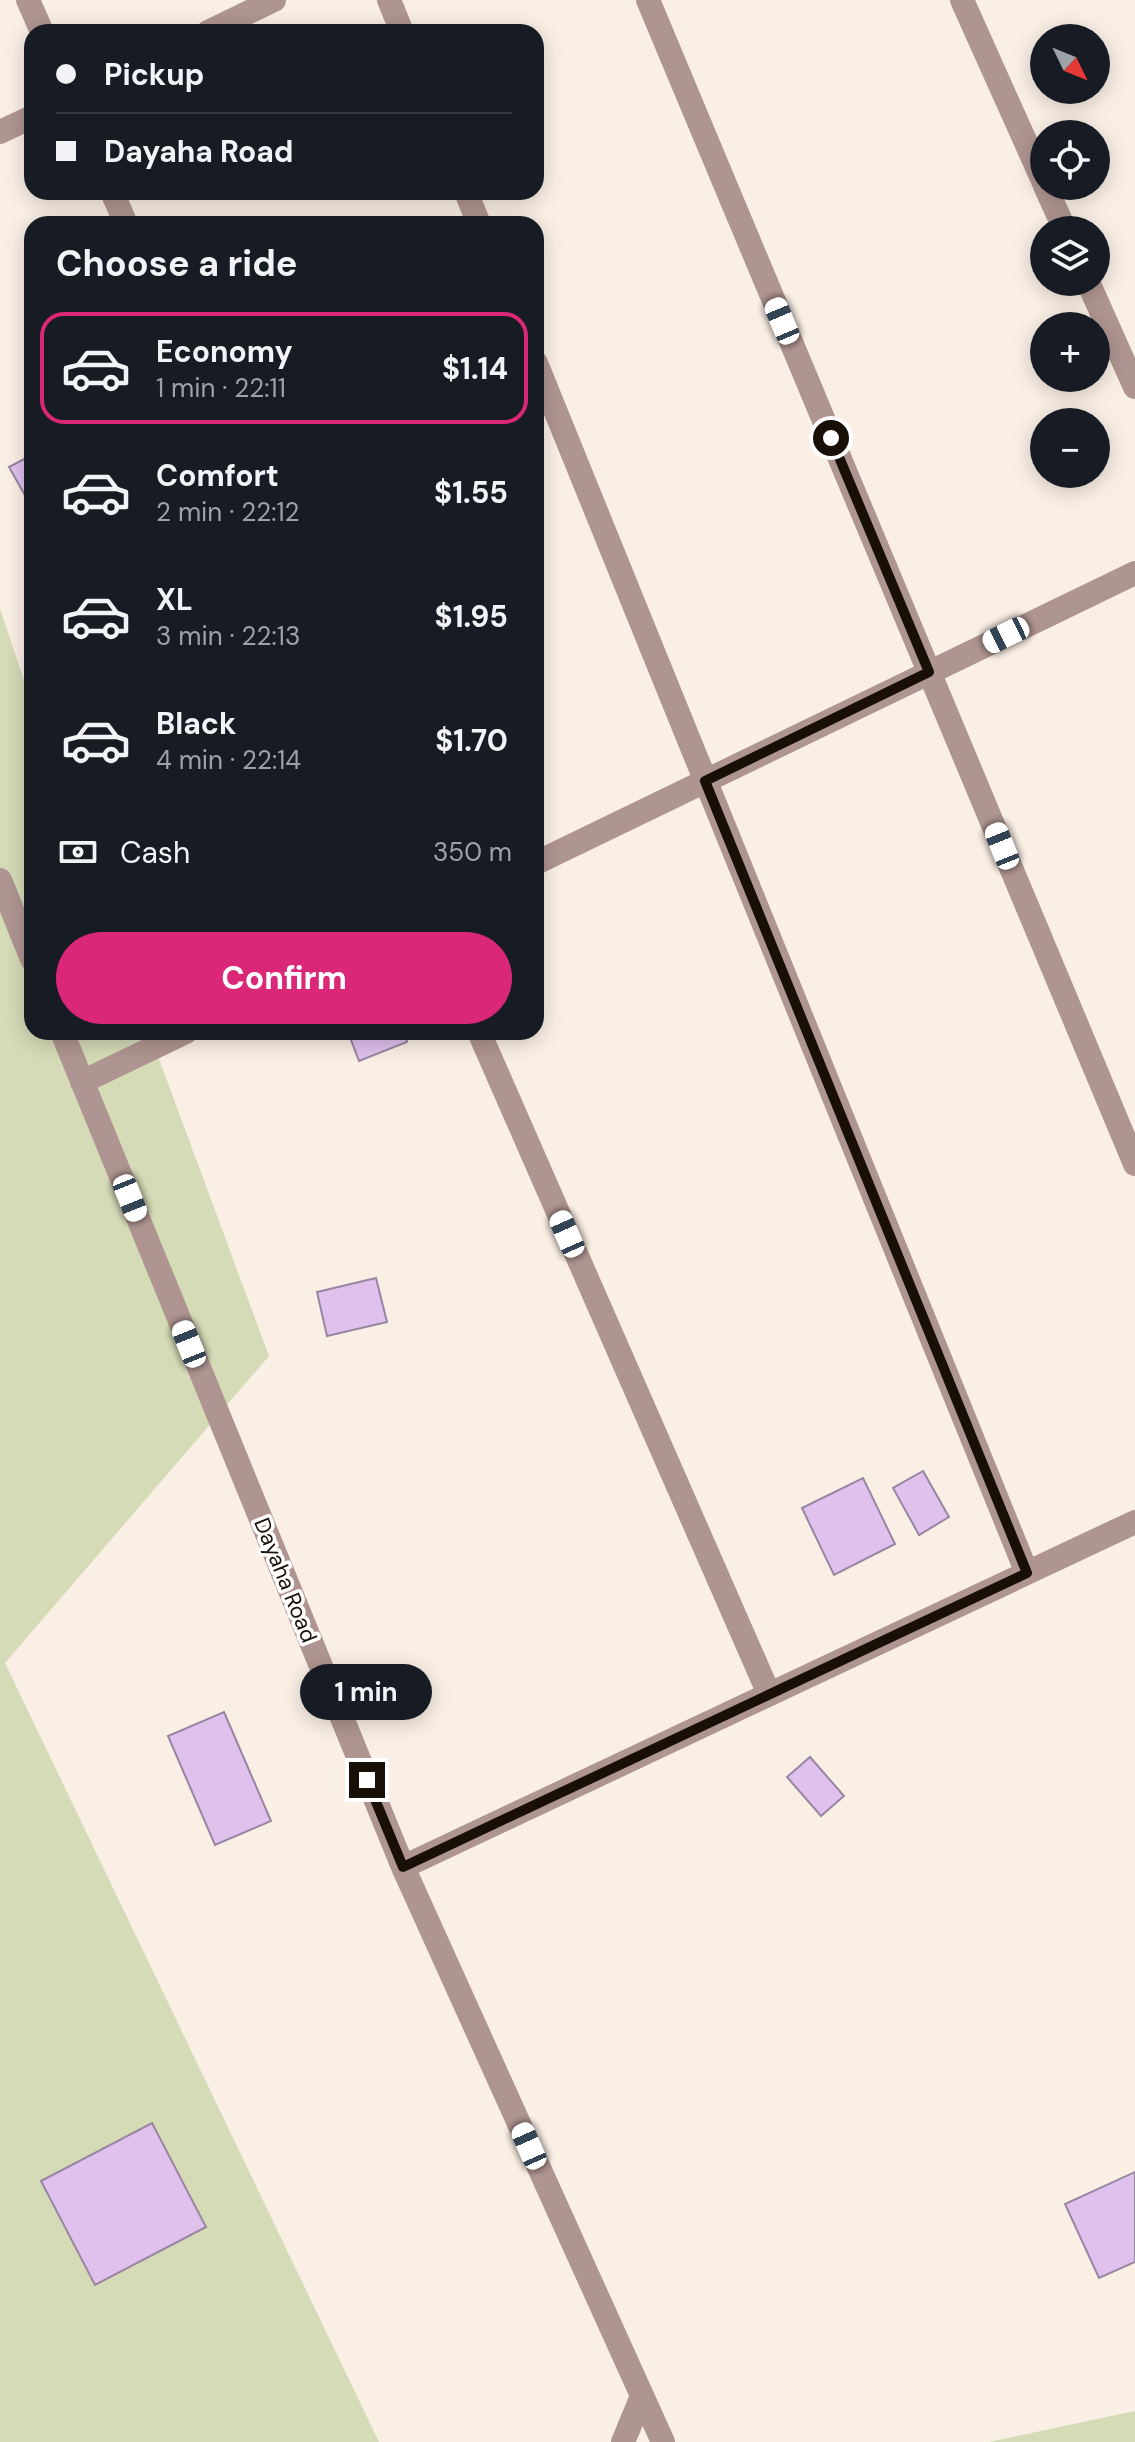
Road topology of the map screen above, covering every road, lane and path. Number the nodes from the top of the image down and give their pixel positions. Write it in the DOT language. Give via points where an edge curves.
graph roads {
  1 [pos="28,0"];
  2 [pos="274,0"];
  3 [pos="389,0"];
  4 [pos="648,0"];
  5 [pos="962,0"];
  6 [pos="38,24"];
  7 [pos="224,24"];
  8 [pos="399,24"];
  9 [pos="24,121"];
  10 [pos="0,132"];
  11 [pos="1030,151"];
  12 [pos="1094,296"];
  13 [pos="544,383"];
  14 [pos="1135,387"];
  15 [pos="1135,573"];
  16 [pos="929,672"];
  17 [pos="705,781"];
  18 [pos="544,859"];
  19 [pos="0,880"];
  20 [pos="24,939"];
  21 [pos="65,1040"];
  22 [pos="169,1040"];
  23 [pos="483,1040"];
  24 [pos="82,1082"];
  25 [pos="1135,1164"];
  26 [pos="1135,1522"];
  27 [pos="1027,1573"];
  28 [pos="769,1694"];
  29 [pos="403,1867"];
  30 [pos="642,2396"];
  31 [pos="623,2442"];
  32 [pos="663,2442"];
  1 -- 6 [label="street"];
  2 -- 7 [label="street"];
  3 -- 8 [label="street"];
  4 -- 16 [label="street"];
  5 -- 11 [label="street"];
  9 -- 10 [label="street"];
  12 -- 14 [label="street"];
  13 -- 17 [label="street"];
  15 -- 16 [label="street"];
  16 -- 17 [label="street"];
  16 -- 25 [label="street"];
  17 -- 18 [label="street"];
  17 -- 27 [label="street"];
  19 -- 20 [label="street"];
  21 -- 24 [label="street, Dayaha Road"];
  22 -- 24 [label="street"];
  23 -- 28 [label="street"];
  24 -- 29 [label="street, Dayaha Road"];
  26 -- 27 [label="street"];
  27 -- 28 [label="street"];
  28 -- 29 [label="street"];
  29 -- 30 [label="street, Dayaha Road"];
  30 -- 31 [label="street"];
  30 -- 32 [label="street, Dayaha Road"];
}
